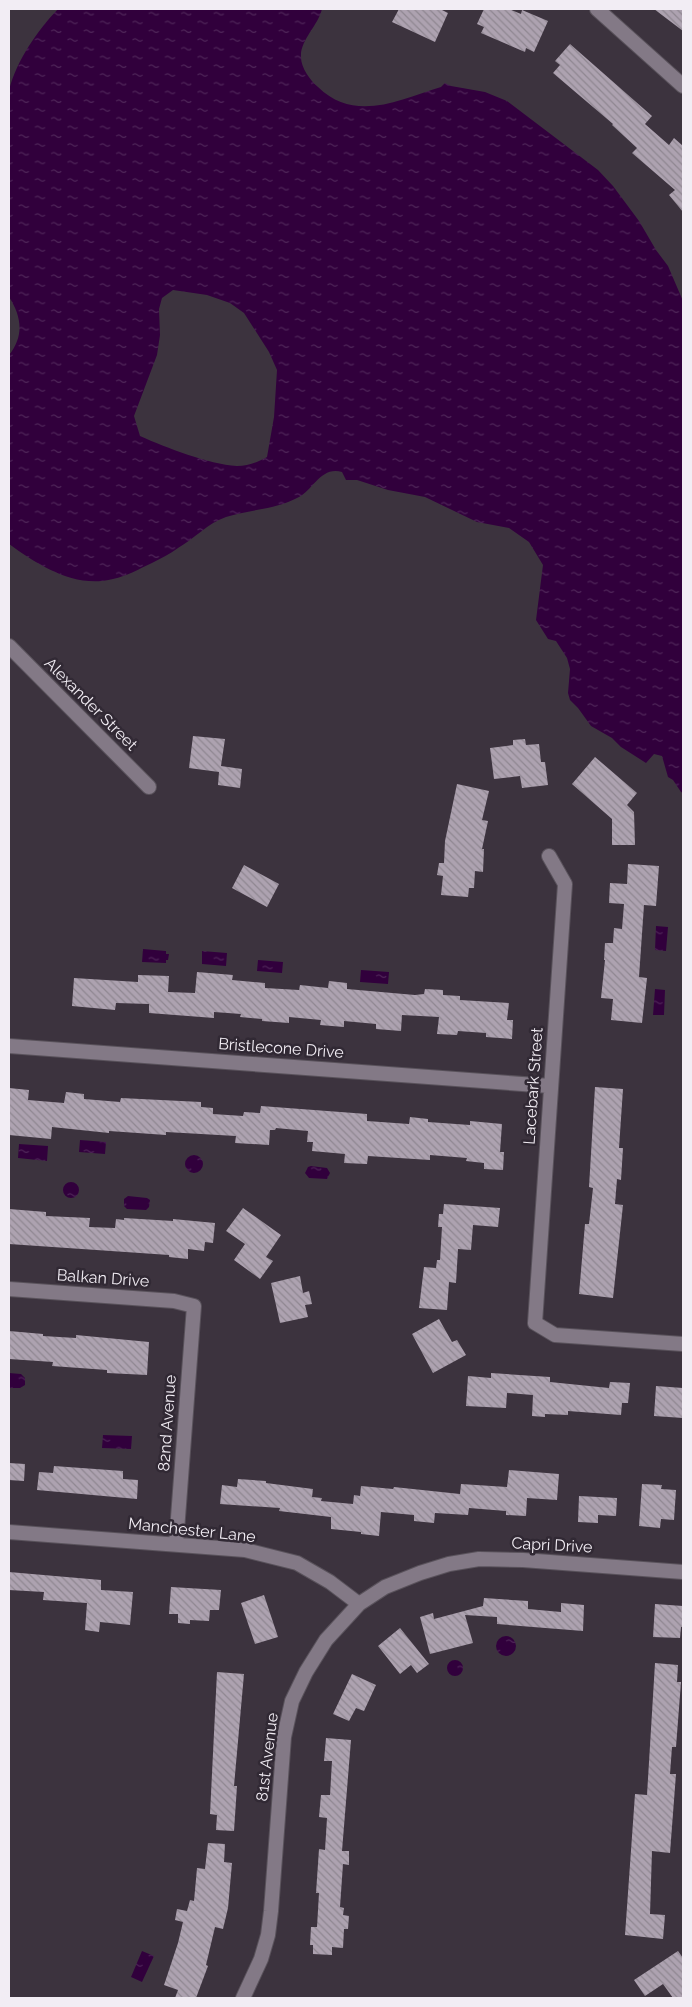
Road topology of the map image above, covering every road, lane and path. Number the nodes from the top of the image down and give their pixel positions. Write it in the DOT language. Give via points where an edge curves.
graph roads {
  1 [pos="597,9"];
  2 [pos="683,86"];
  3 [pos="9,646"];
  4 [pos="150,787"];
  5 [pos="549,856"];
  6 [pos="9,1046"];
  7 [pos="550,1086"];
  8 [pos="9,1289"];
  9 [pos="194,1306"];
  10 [pos="683,1344"];
  11 [pos="9,1532"];
  12 [pos="176,1544"];
  13 [pos="683,1572"];
  14 [pos="420,1573"];
  15 [pos="359,1604"];
  16 [pos="242,1998"];
  1 -- 2 [label="street"];
  3 -- 4 [label="street, Alexander Street"];
  5 -- 7 [label="street, Lacebark Street" via="565,884"];
  6 -- 7 [label="street, Bristlecone Drive"];
  7 -- 10 [label="street, Lacebark Street" via="535,1323 555,1335"];
  8 -- 9 [label="street, Balkan Drive" via="174,1301"];
  9 -- 12 [label="street, 82nd Avenue"];
  11 -- 12 [label="street, Manchester Lane"];
  12 -- 15 [label="street, Manchester Lane" via="245,1550 297,1564 330,1582"];
  13 -- 14 [label="street, Capri Drive" via="523,1560 479,1560"];
  14 -- 15 [label="street, 81st Avenue" via="385,1587"];
  15 -- 16 [label="street, 81st Avenue" via="326,1640 292,1701 284,1737 268,1935"];
}
